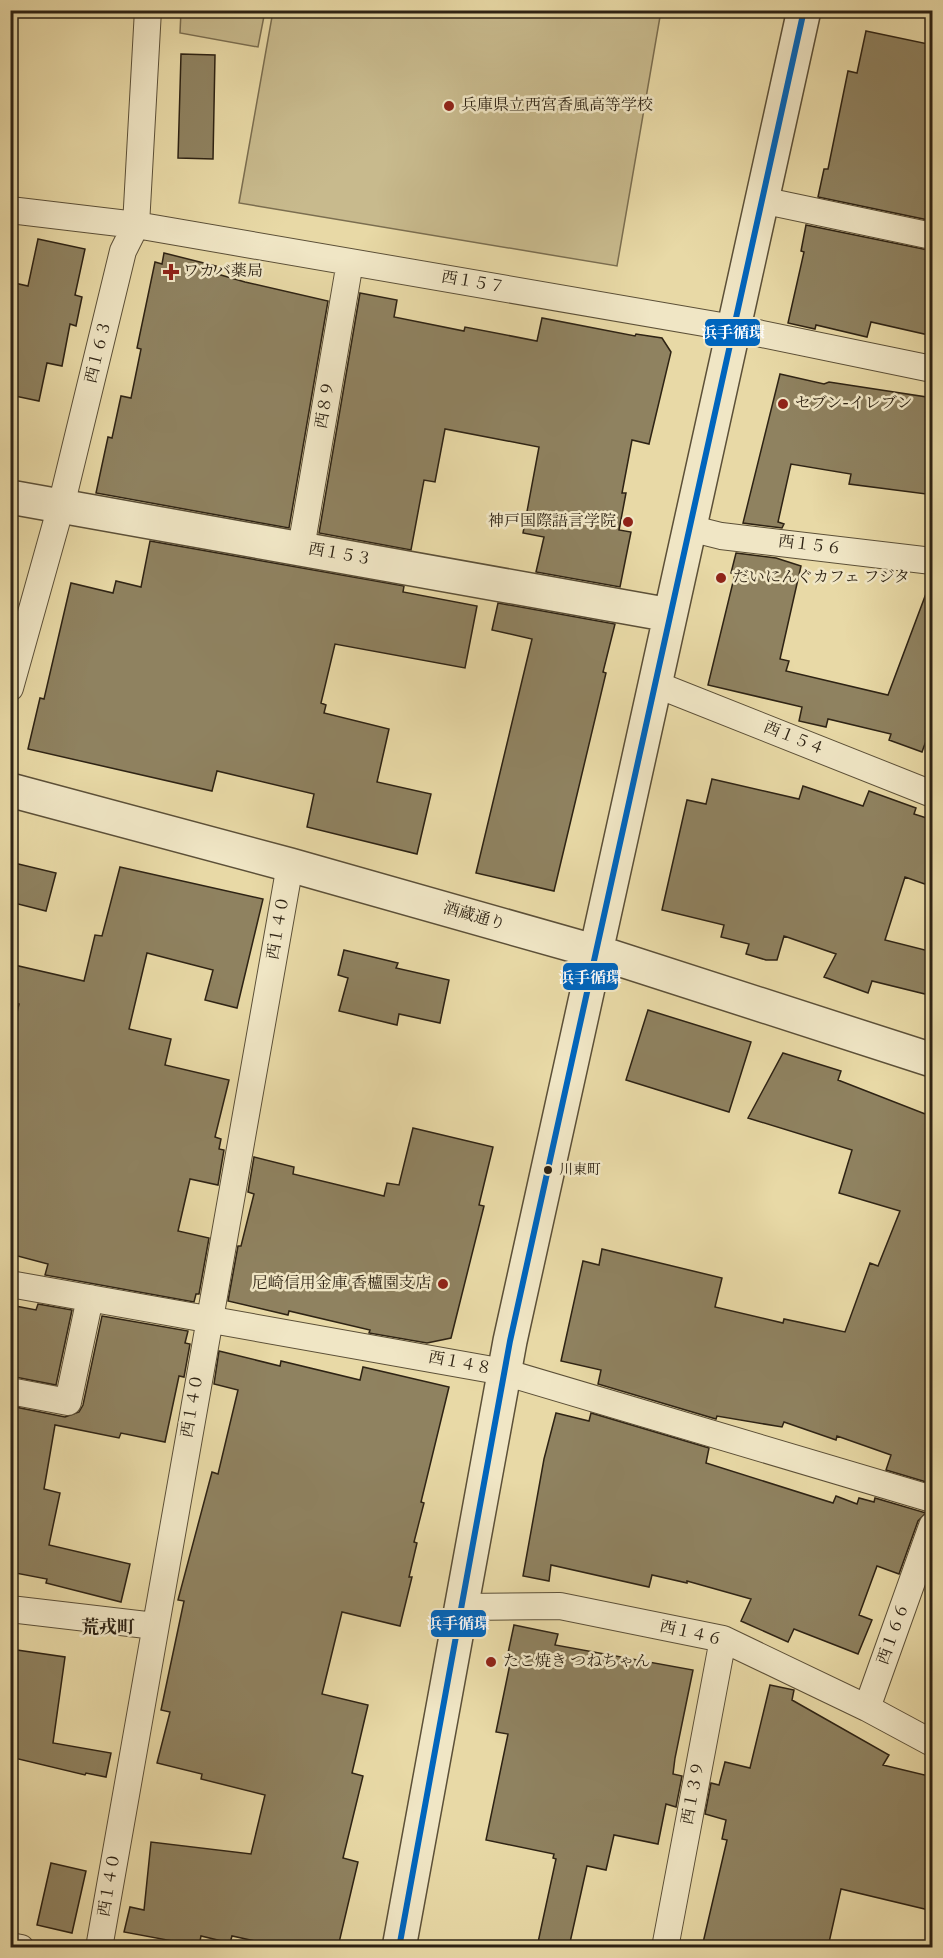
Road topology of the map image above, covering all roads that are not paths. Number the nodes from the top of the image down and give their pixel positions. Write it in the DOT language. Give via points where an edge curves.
graph roads {
  1 [pos="148,10"];
  2 [pos="804,10"];
  3 [pos="761,200"];
  4 [pos="10,210"];
  5 [pos="136,225"];
  6 [pos="933,236"];
  7 [pos="350,262"];
  8 [pos="733,328"];
  9 [pos="933,369"];
  10 [pos="10,497"];
  11 [pos="61,506"];
  12 [pos="689,528"];
  13 [pos="301,548"];
  14 [pos="933,561"];
  15 [pos="670,615"];
  16 [pos="655,684"];
  17 [pos="10,688"];
  18 [pos="10,790"];
  19 [pos="933,794"];
  20 [pos="291,865"];
  21 [pos="597,952"];
  22 [pos="933,1060"];
  23 [pos="10,1284"];
  24 [pos="90,1298"];
  25 [pos="208,1320"];
  26 [pos="504,1372"];
  27 [pos="10,1391"];
  28 [pos="933,1499"];
  29 [pos="933,1526"];
  30 [pos="462,1607"];
  31 [pos="10,1609"];
  32 [pos="155,1626"];
  33 [pos="723,1639"];
  34 [pos="867,1708"];
  35 [pos="933,1743"];
  36 [pos="10,1946"];
  37 [pos="21,1947"];
  38 [pos="99,1947"];
  39 [pos="399,1947"];
  40 [pos="665,1947"];
  1 -- 5 [label="street, 西１６３"];
  2 -- 3 [label="street"];
  3 -- 6 [label="street"];
  3 -- 8 [label="street"];
  4 -- 5 [label="street, 西１５７"];
  5 -- 7 [label="street, 西１５７"];
  5 -- 11 [label="street, 西１６３" via="123,251"];
  7 -- 8 [label="street, 西１５７"];
  7 -- 13 [label="street, 西８９"];
  8 -- 9 [label="street, 西１５７"];
  8 -- 12 [label="street"];
  10 -- 11 [label="street, 西１５３"];
  11 -- 13 [label="street, 西１５３"];
  11 -- 17 [label="street, 西１６３"];
  12 -- 14 [label="street, 西１５６" via="721,536"];
  12 -- 15 [label="street"];
  13 -- 15 [label="street, 西１５３"];
  15 -- 16 [label="street"];
  16 -- 19 [label="street, 西１５４"];
  16 -- 21 [label="street"];
  18 -- 20 [label="street, 酒蔵通り"];
  20 -- 21 [label="street, 酒蔵通り"];
  20 -- 25 [label="street, 西１４０"];
  21 -- 22 [label="street, 酒蔵通り"];
  21 -- 26 [label="street"];
  23 -- 24 [label="street, 西１４８"];
  24 -- 25 [label="street, 西１４８"];
  24 -- 27 [label="street" via="68,1402"];
  25 -- 26 [label="street, 西１４８"];
  25 -- 32 [label="street, 西１４０"];
  26 -- 28 [label="street, 西１４８"];
  26 -- 30 [label="street"];
  29 -- 34 [label="street, 西１６６"];
  30 -- 33 [label="street, 西１４６" via="560,1606"];
  30 -- 39 [label="street"];
  31 -- 32 [label="street"];
  32 -- 38 [label="street, 西１４０"];
  33 -- 34 [label="street, 西１４６"];
  33 -- 40 [label="street, 西１３９"];
  34 -- 35 [label="street, 西１４６"];
  36 -- 37 [label="street"];
}
